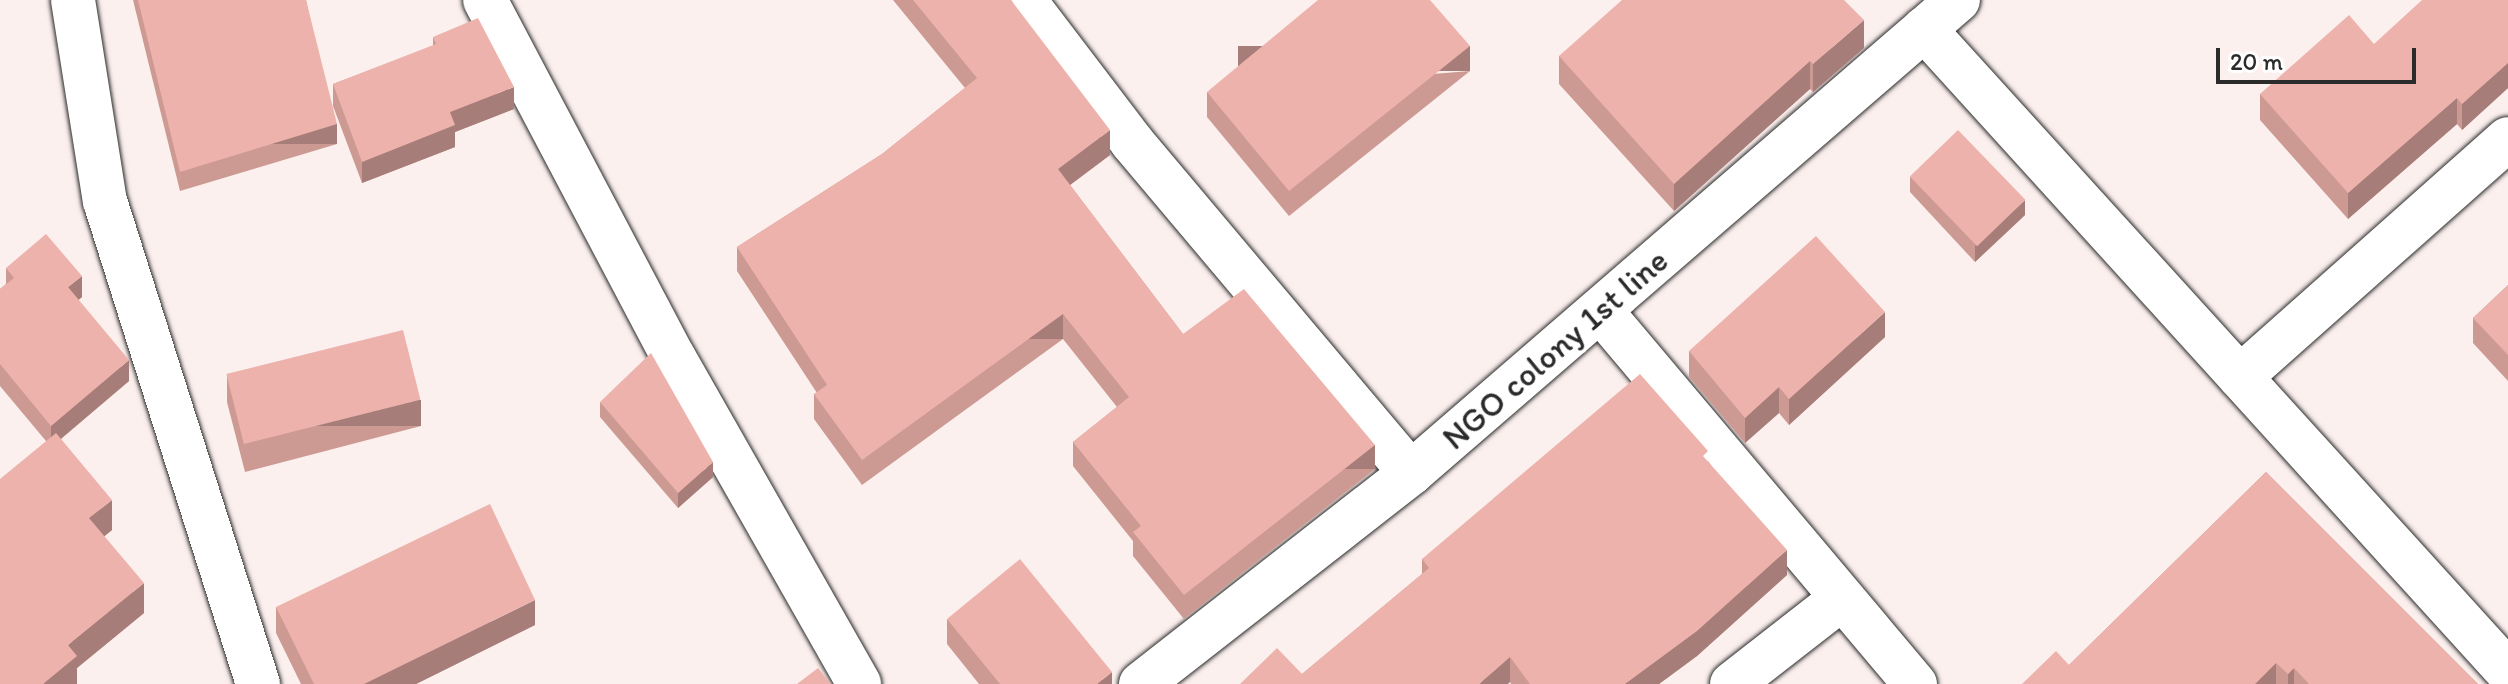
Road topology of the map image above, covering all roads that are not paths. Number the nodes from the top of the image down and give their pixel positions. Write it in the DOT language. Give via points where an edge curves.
graph roads {
  1 [pos="73,0"];
  2 [pos="485,0"];
  3 [pos="1024,0"];
  4 [pos="1958,0"];
  5 [pos="1924,29"];
  6 [pos="2508,139"];
  7 [pos="1600,310"];
  8 [pos="2240,377"];
  9 [pos="1411,473"];
  10 [pos="1841,599"];
  11 [pos="2508,672"];
  12 [pos="258,684"];
  13 [pos="859,684"];
  14 [pos="1141,684"];
  15 [pos="1732,684"];
  16 [pos="1915,684"];
  1 -- 12 [label="street" via="105,201"];
  2 -- 13 [label="street" via="674,358"];
  3 -- 9 [label="street" via="1132,142"];
  4 -- 5 [label="street, NGO colony 1st line"];
  5 -- 7 [label="street, NGO colony 1st line"];
  5 -- 8 [label="street"];
  6 -- 8 [label="street"];
  7 -- 9 [label="street, NGO colony 1st line"];
  7 -- 10 [label="street"];
  8 -- 11 [label="street"];
  9 -- 14 [label="street, NGO colony 1st line"];
  10 -- 15 [label="street"];
  10 -- 16 [label="street"];
}
